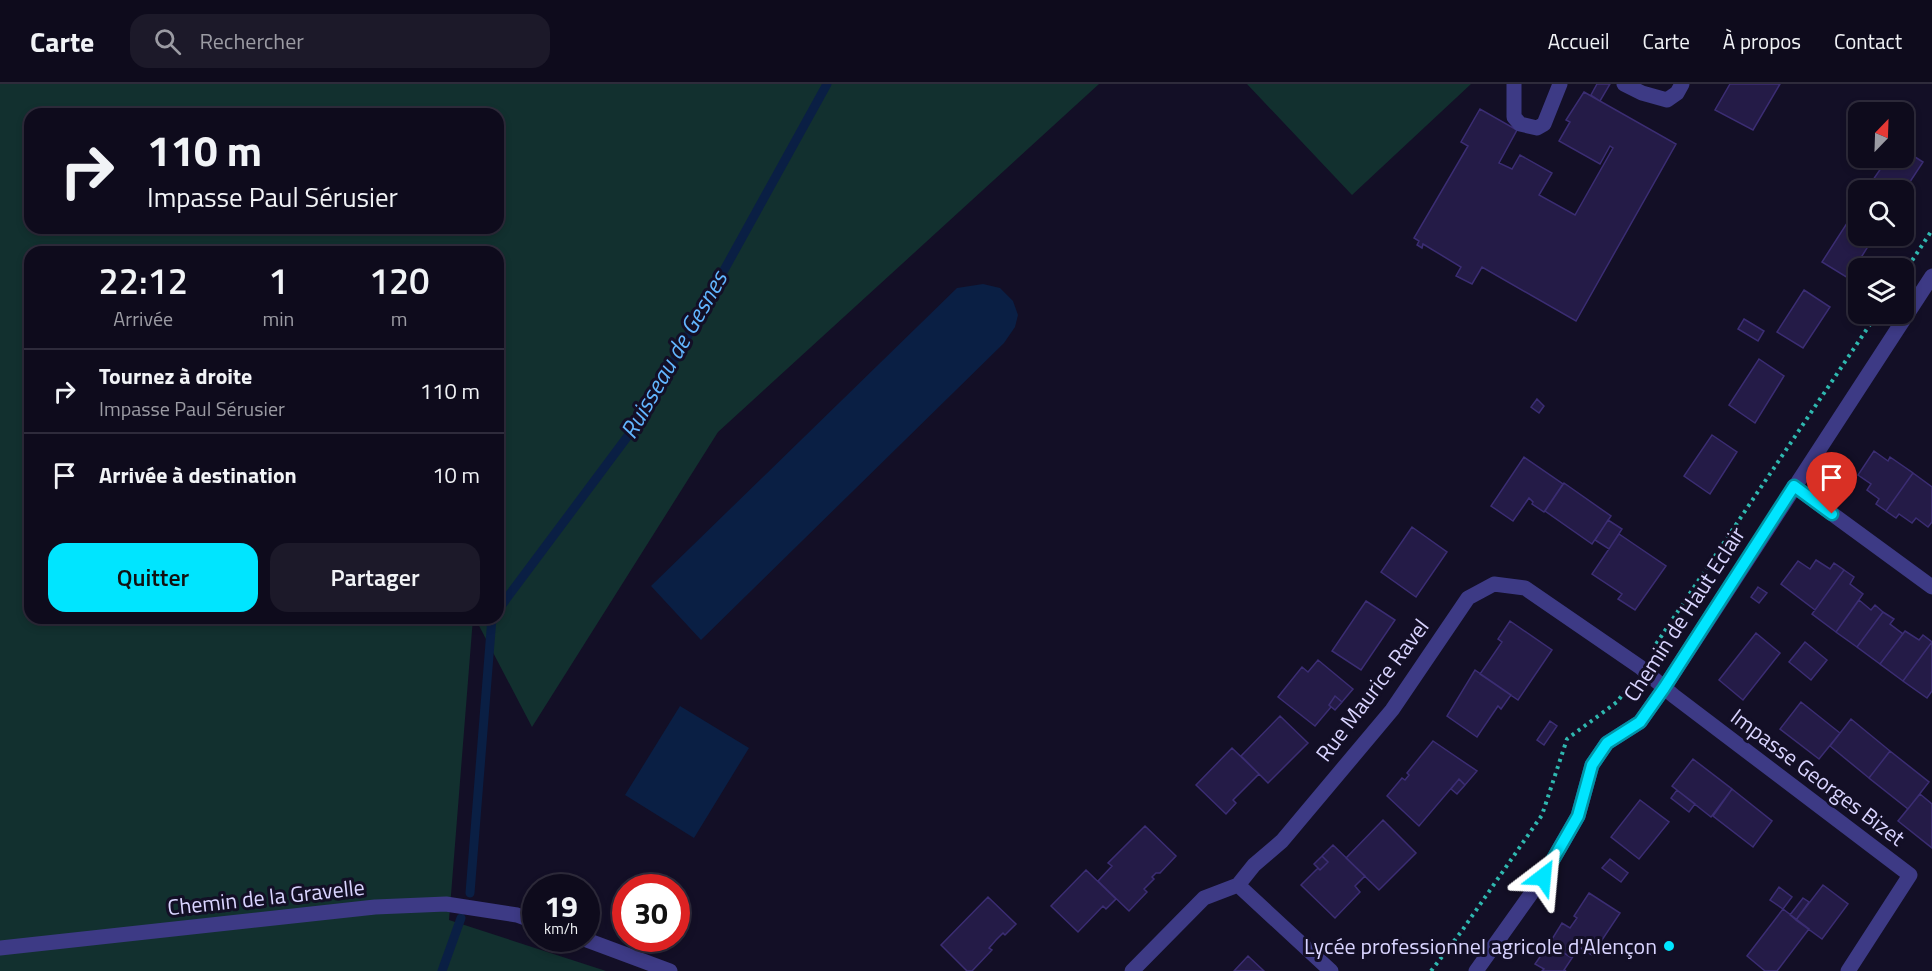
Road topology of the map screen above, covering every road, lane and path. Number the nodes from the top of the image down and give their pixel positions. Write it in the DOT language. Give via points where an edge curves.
graph roads {
  1 [pos="1514,84"];
  2 [pos="1560,84"];
  3 [pos="1624,84"];
  4 [pos="1679,88"];
  5 [pos="1932,230"];
  6 [pos="1914,258"];
  7 [pos="1932,276"];
  8 [pos="1869,324"];
  9 [pos="1794,486"];
  10 [pos="1932,587"];
  11 [pos="1640,666"];
  12 [pos="1664,688"];
  13 [pos="1238,885"];
  14 [pos="522,917"];
  15 [pos="600,945"];
  16 [pos="0,948"];
  17 [pos="670,971"];
  18 [pos="1132,971"];
  19 [pos="1330,971"];
  20 [pos="1431,971"];
  21 [pos="1476,971"];
  22 [pos="1848,971"];
  1 -- 2 [label="street" via="1514,117 1520,124 1537,128 1544,124"];
  3 -- 4 [label="street" via="1667,100"];
  5 -- 6 [label="path"];
  7 -- 9 [label="street, Chemin de Haut Eclair"];
  8 -- 11 [label="path, Chemin de Haut Eclair"];
  9 -- 10 [label="street"];
  9 -- 12 [label="street, Chemin de Haut Eclair"];
  11 -- 12 [label="street, Rue Maurice Ravel"];
  11 -- 13 [label="street, Rue Maurice Ravel" via="1525,588 1494,584 1468,598 1392,710 1282,841"];
  11 -- 20 [label="path, Chemin de Haut Eclair" via="1617,702 1567,739 1542,815"];
  12 -- 21 [label="street, Chemin de Haut Eclair" via="1640,722 1607,743 1592,765 1578,816 1549,867"];
  12 -- 22 [label="street, Impasse Georges Bizet" via="1910,875"];
  13 -- 18 [label="street" via="1204,897"];
  13 -- 19 [label="street"];
  14 -- 16 [label="street, Chemin de la Gravelle" via="447,904 375,908"];
  15 -- 17 [label="street"];
}
